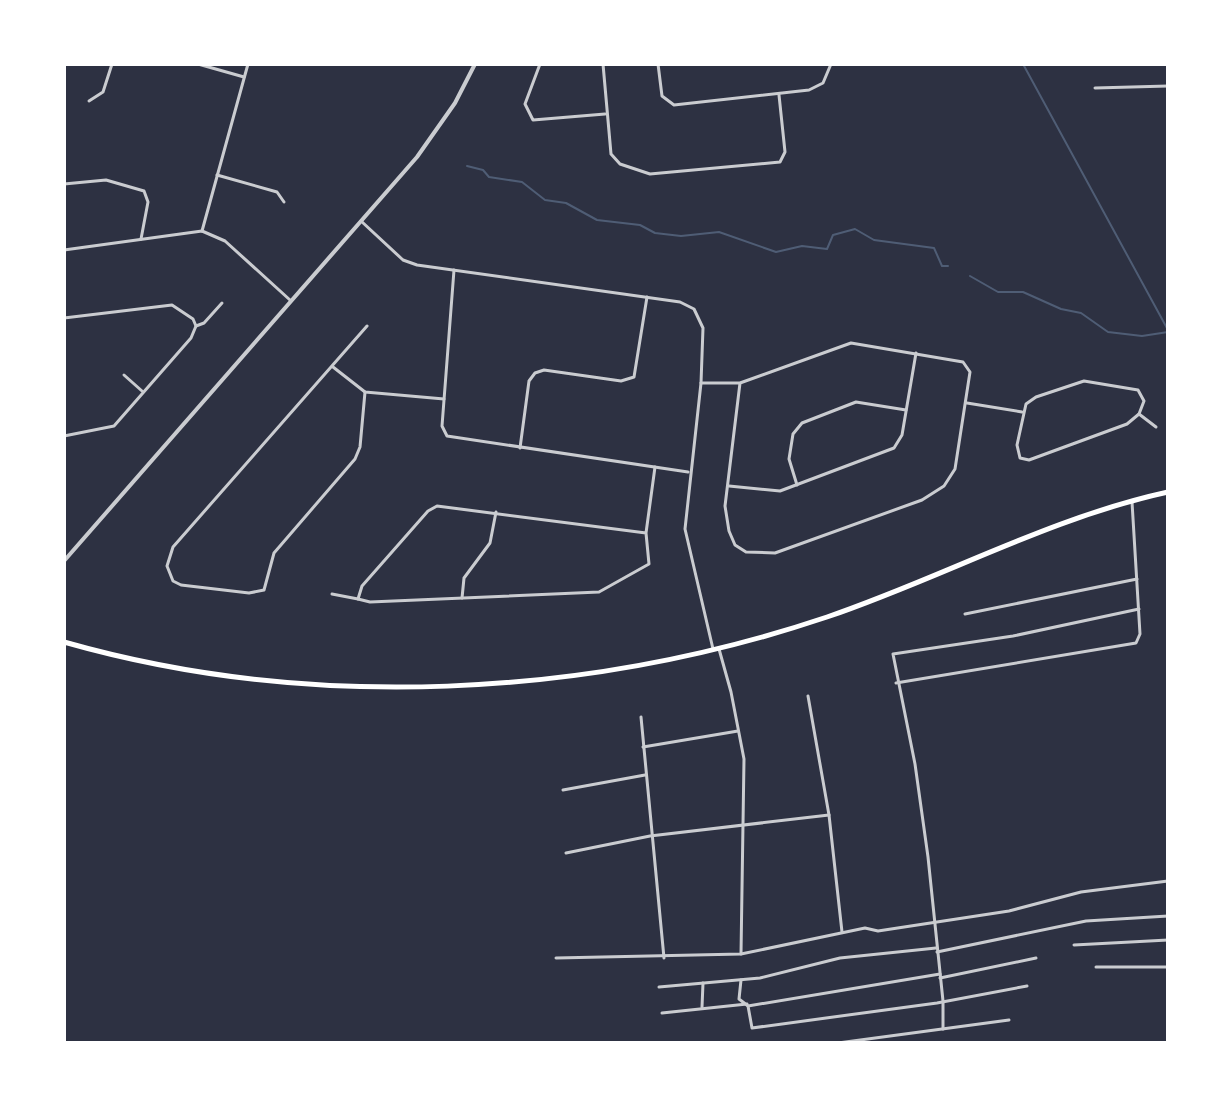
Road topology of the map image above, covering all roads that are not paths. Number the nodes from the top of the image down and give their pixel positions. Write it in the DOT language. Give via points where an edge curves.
graph roads {
  1 [pos="112,64"];
  2 [pos="198,64"];
  3 [pos="248,64"];
  4 [pos="475,64"];
  5 [pos="540,64"];
  6 [pos="603,64"];
  7 [pos="658,64"];
  8 [pos="831,64"];
  9 [pos="244,77"];
  10 [pos="1168,86"];
  11 [pos="1095,88"];
  12 [pos="779,95"];
  13 [pos="89,101"];
  14 [pos="605,114"];
  15 [pos="217,175"];
  16 [pos="64,184"];
  17 [pos="284,202"];
  18 [pos="361,221"];
  19 [pos="202,231"];
  20 [pos="141,240"];
  21 [pos="64,250"];
  22 [pos="454,270"];
  23 [pos="647,297"];
  24 [pos="291,301"];
  25 [pos="222,303"];
  26 [pos="64,318"];
  27 [pos="196,326"];
  28 [pos="367,326"];
  29 [pos="916,353"];
  30 [pos="332,366"];
  31 [pos="124,375"];
  32 [pos="701,383"];
  33 [pos="740,383"];
  34 [pos="143,392"];
  35 [pos="365,392"];
  36 [pos="444,399"];
  37 [pos="966,403"];
  38 [pos="906,410"];
  39 [pos="1022,412"];
  40 [pos="1139,414"];
  41 [pos="1156,427"];
  42 [pos="64,436"];
  43 [pos="520,448"];
  44 [pos="655,467"];
  45 [pos="690,472"];
  46 [pos="728,485"];
  47 [pos="798,485"];
  48 [pos="1168,492"];
  49 [pos="1132,502"];
  50 [pos="496,512"];
  51 [pos="646,533"];
  52 [pos="64,561"];
  53 [pos="1137,579"];
  54 [pos="332,594"];
  55 [pos="462,598"];
  56 [pos="358,599"];
  57 [pos="1139,609"];
  58 [pos="965,614"];
  59 [pos="64,642"];
  60 [pos="716,649"];
  61 [pos="896,683"];
  62 [pos="808,696"];
  63 [pos="641,717"];
  64 [pos="738,730"];
  65 [pos="643,747"];
  66 [pos="645,775"];
  67 [pos="563,790"];
  68 [pos="829,815"];
  69 [pos="743,823"];
  70 [pos="650,836"];
  71 [pos="566,853"];
  72 [pos="1168,881"];
  73 [pos="1168,916"];
  74 [pos="935,921"];
  75 [pos="842,932"];
  76 [pos="1168,940"];
  77 [pos="1074,945"];
  78 [pos="936,950"];
  79 [pos="741,954"];
  80 [pos="556,958"];
  81 [pos="664,958"];
  82 [pos="1036,958"];
  83 [pos="1096,967"];
  84 [pos="1168,967"];
  85 [pos="940,976"];
  86 [pos="741,980"];
  87 [pos="703,983"];
  88 [pos="1027,986"];
  89 [pos="659,987"];
  90 [pos="943,1001"];
  91 [pos="747,1005"];
  92 [pos="702,1009"];
  93 [pos="662,1013"];
  94 [pos="1009,1020"];
  95 [pos="943,1029"];
  96 [pos="838,1043"];
  1 -- 13 [label="street" via="103,92"];
  2 -- 9 [label="street"];
  3 -- 9 [label="street"];
  4 -- 18 [label="street" via="436,131"];
  5 -- 14 [label="street" via="525,104 533,120"];
  6 -- 14 [label="street"];
  7 -- 12 [label="street" via="662,96 670,104"];
  8 -- 12 [label="street" via="821,86"];
  9 -- 15 [label="street"];
  10 -- 11 [label="street"];
  12 -- 14 [label="street" via="785,155 769,165 644,172 613,158"];
  15 -- 17 [label="street" via="277,192"];
  15 -- 19 [label="street"];
  16 -- 20 [label="street" via="106,180 144,191 148,202"];
  18 -- 22 [label="street" via="403,260"];
  18 -- 24 [label="street"];
  19 -- 20 [label="street"];
  19 -- 24 [label="street" via="225,241"];
  20 -- 21 [label="street"];
  22 -- 23 [label="street"];
  22 -- 36 [label="street"];
  23 -- 32 [label="street" via="680,302 698,314 703,328"];
  23 -- 43 [label="street" via="634,377 626,381 535,373 529,381"];
  24 -- 52 [label="street"];
  25 -- 27 [label="street"];
  26 -- 27 [label="street" via="172,305"];
  27 -- 34 [label="street"];
  28 -- 30 [label="street"];
  29 -- 33 [label="street" via="851,343"];
  29 -- 37 [label="street" via="967,364"];
  29 -- 38 [label="street"];
  30 -- 35 [label="street"];
  30 -- 35 [label="street" via="173,547 167,566 177,584 249,593 265,589 274,553 355,459"];
  31 -- 34 [label="street"];
  32 -- 33 [label="street"];
  32 -- 45 [label="street"];
  33 -- 46 [label="street"];
  34 -- 42 [label="street" via="109,429"];
  35 -- 36 [label="street"];
  36 -- 43 [label="street" via="442,426 447,436"];
  37 -- 39 [label="street"];
  37 -- 46 [label="street" via="955,469 938,492 784,552 746,552 735,545 725,514"];
  38 -- 47 [label="street" via="894,448"];
  38 -- 47 [label="street" via="856,402 802,423 793,434 789,459"];
  39 -- 40 [label="street" via="1036,397 1089,381 1138,390 1144,401"];
  39 -- 40 [label="street" via="1016,451 1026,460 1127,424"];
  40 -- 41 [label="street"];
  43 -- 44 [label="street"];
  44 -- 45 [label="street"];
  44 -- 51 [label="street"];
  45 -- 60 [label="street" via="685,529"];
  46 -- 47 [label="street" via="780,491"];
  48 -- 49 [label="main road"];
  49 -- 53 [label="street"];
  49 -- 60 [label="main road" via="1076,518 829,616"];
  50 -- 51 [label="street"];
  50 -- 55 [label="street" via="490,543 465,574"];
  50 -- 56 [label="street" via="433,507 367,580"];
  51 -- 55 [label="street" via="647,567 604,591"];
  53 -- 57 [label="street"];
  53 -- 58 [label="street"];
  54 -- 56 [label="street"];
  55 -- 56 [label="street"];
  57 -- 61 [label="street" via="1139,640 1128,645"];
  57 -- 61 [label="street" via="1013,636 902,650 891,660"];
  59 -- 60 [label="main road" via="232,675 380,686 518,681"];
  60 -- 64 [label="street"];
  61 -- 74 [label="street" via="915,764"];
  62 -- 68 [label="street"];
  63 -- 65 [label="street"];
  64 -- 65 [label="street"];
  64 -- 69 [label="street" via="744,759"];
  65 -- 66 [label="street"];
  66 -- 67 [label="street"];
  66 -- 70 [label="street"];
  68 -- 69 [label="street"];
  68 -- 75 [label="street"];
  69 -- 70 [label="street"];
  69 -- 79 [label="street"];
  70 -- 71 [label="street"];
  70 -- 81 [label="street"];
  72 -- 74 [label="street"];
  73 -- 78 [label="street" via="1086,921"];
  74 -- 75 [label="street"];
  74 -- 78 [label="street"];
  75 -- 79 [label="street"];
  76 -- 77 [label="street"];
  78 -- 85 [label="street"];
  78 -- 86 [label="street" via="840,958"];
  79 -- 81 [label="street"];
  80 -- 81 [label="street"];
  82 -- 85 [label="street"];
  83 -- 84 [label="street"];
  85 -- 90 [label="street"];
  85 -- 91 [label="street"];
  86 -- 87 [label="street"];
  86 -- 91 [label="street" via="739,999"];
  87 -- 89 [label="street"];
  87 -- 92 [label="street"];
  88 -- 90 [label="street"];
  90 -- 91 [label="street" via="752,1028"];
  90 -- 95 [label="street"];
  91 -- 92 [label="street"];
  92 -- 93 [label="street"];
  94 -- 95 [label="street"];
  95 -- 96 [label="street"];
}
